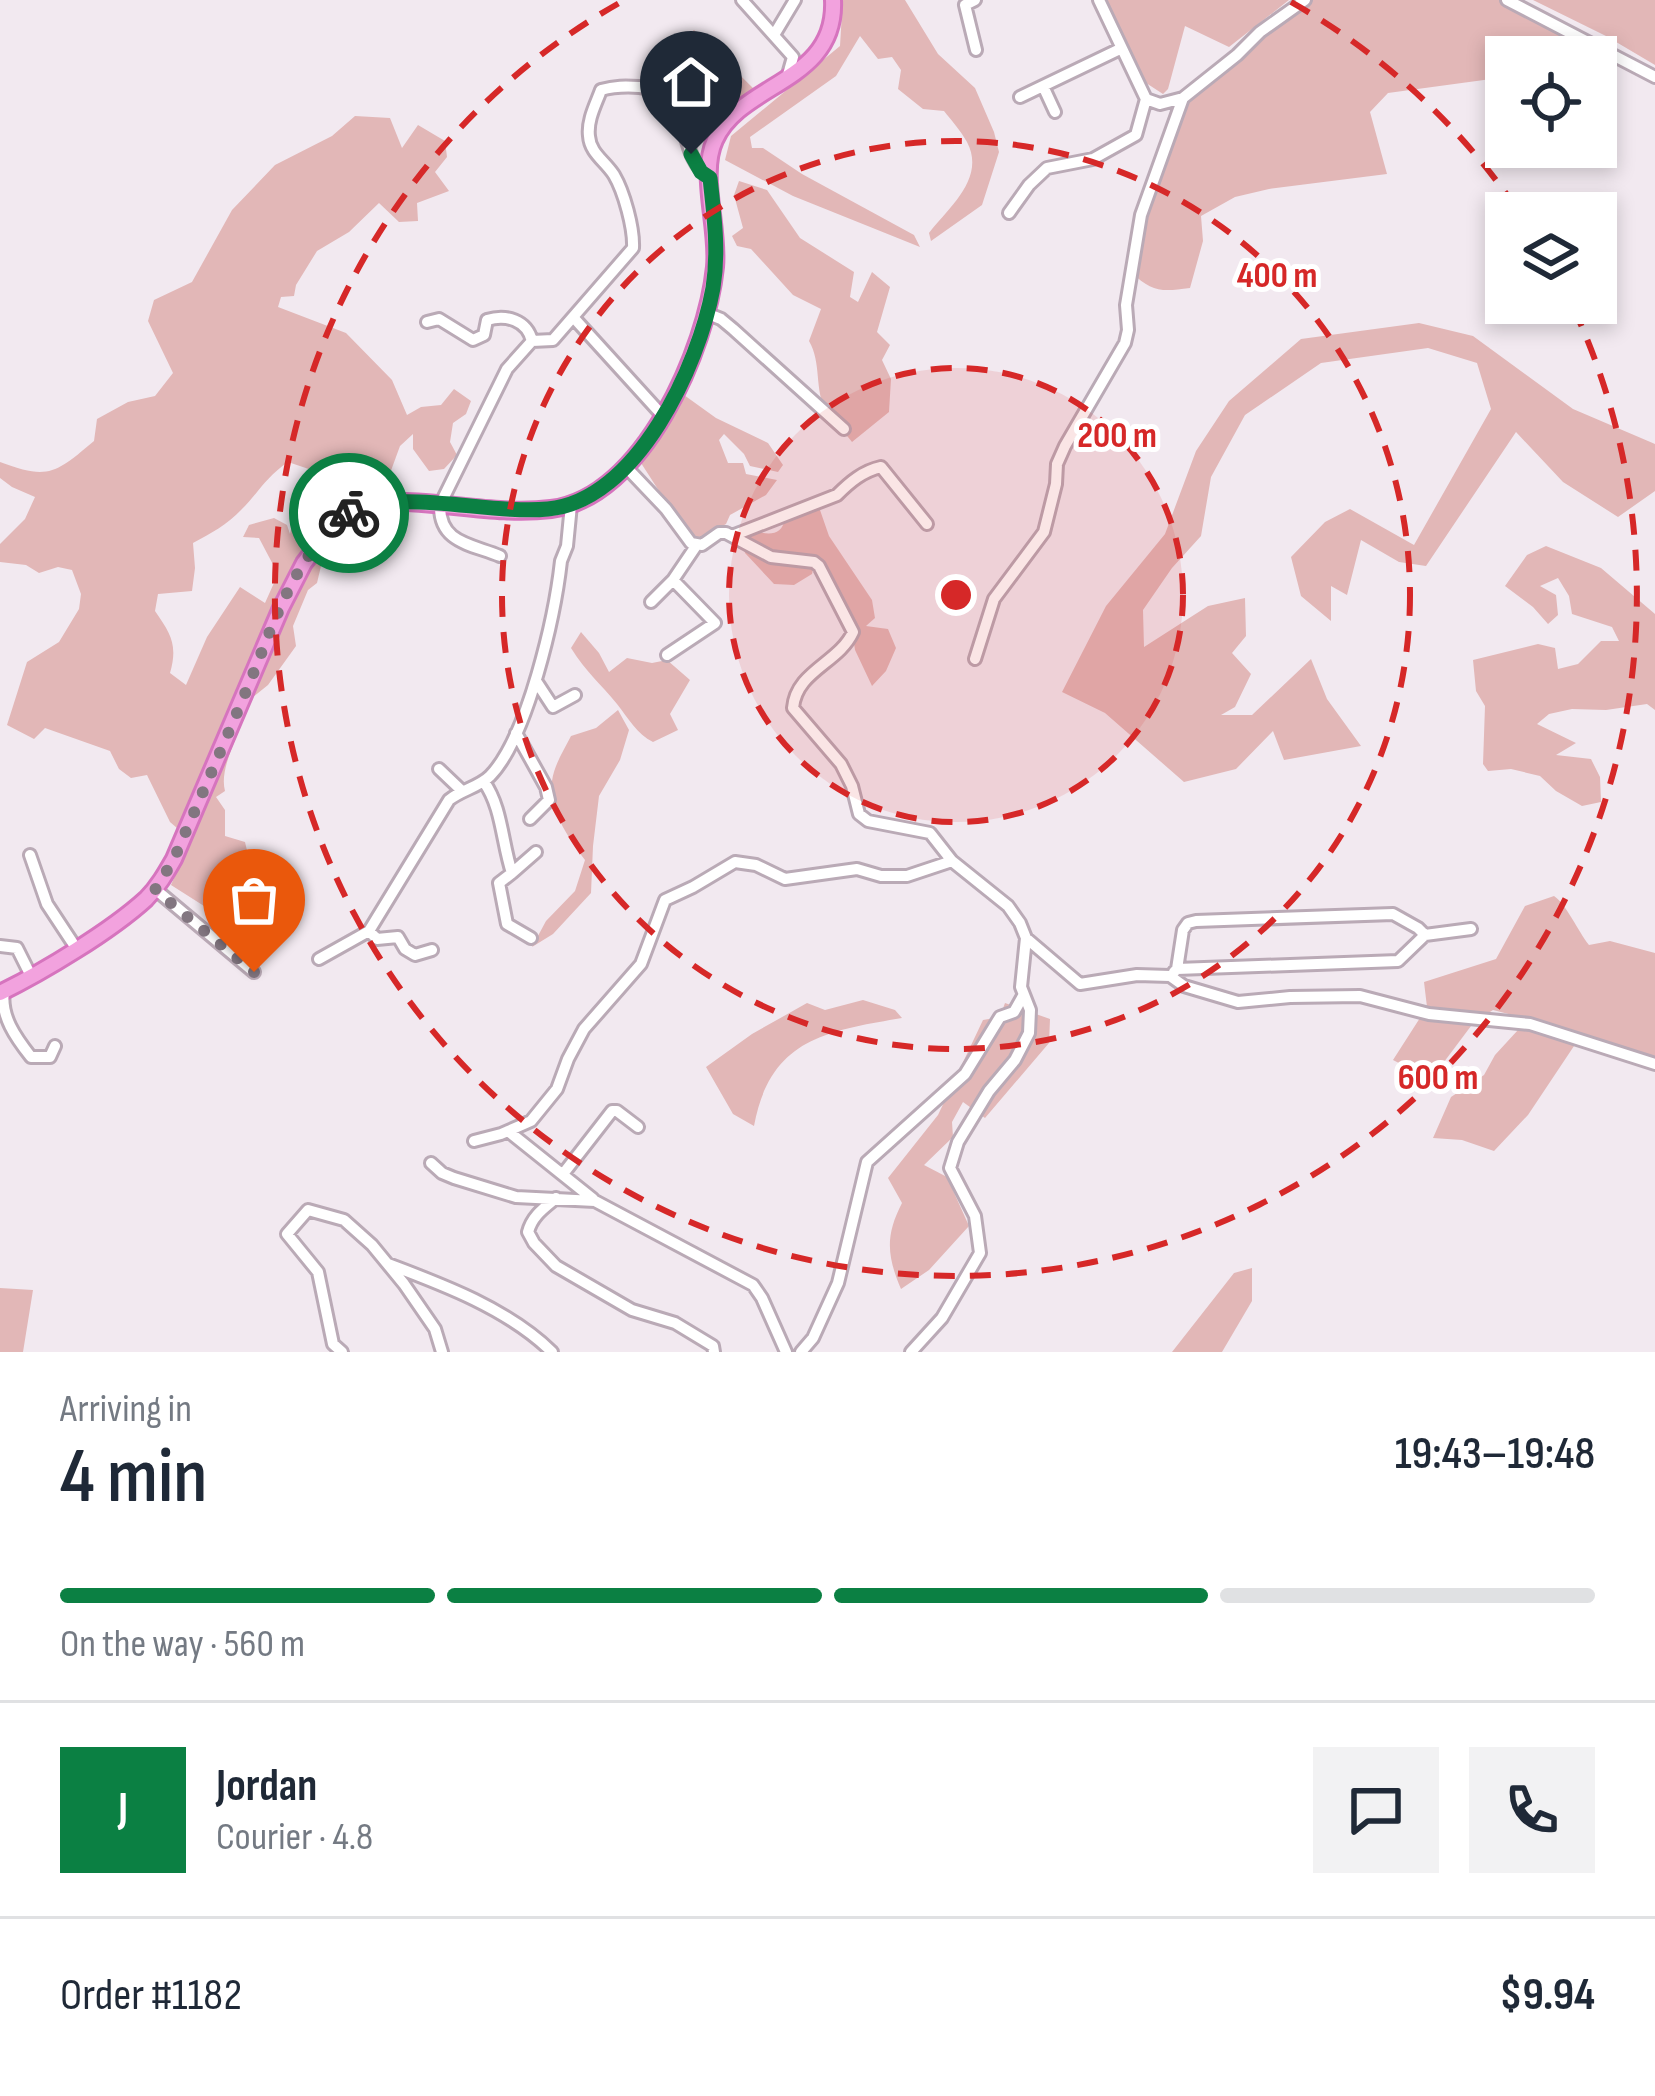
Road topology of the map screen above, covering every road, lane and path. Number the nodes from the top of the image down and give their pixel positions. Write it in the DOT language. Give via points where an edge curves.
graph roads {
  1 [pos="742,0"];
  2 [pos="795,0"];
  3 [pos="833,0"];
  4 [pos="975,0"];
  5 [pos="1099,0"];
  6 [pos="1305,0"];
  7 [pos="1507,0"];
  8 [pos="774,35"];
  9 [pos="1120,49"];
  10 [pos="976,50"];
  11 [pos="718,76"];
  12 [pos="1655,77"];
  13 [pos="787,78"];
  14 [pos="1043,86"];
  15 [pos="1020,97"];
  16 [pos="1183,98"];
  17 [pos="1146,99"];
  18 [pos="1055,112"];
  19 [pos="729,121"];
  20 [pos="710,178"];
  21 [pos="1009,213"];
  22 [pos="706,313"];
  23 [pos="573,317"];
  24 [pos="427,322"];
  25 [pos="532,341"];
  26 [pos="662,415"];
  27 [pos="844,429"];
  28 [pos="627,468"];
  29 [pos="440,505"];
  30 [pos="571,505"];
  31 [pos="927,524"];
  32 [pos="732,536"];
  33 [pos="696,546"];
  34 [pos="500,556"];
  35 [pos="673,580"];
  36 [pos="651,602"];
  37 [pos="667,655"];
  38 [pos="975,659"];
  39 [pos="536,681"];
  40 [pos="574,695"];
  41 [pos="516,733"];
  42 [pos="439,769"];
  43 [pos="484,782"];
  44 [pos="461,790"];
  45 [pos="530,819"];
  46 [pos="536,851"];
  47 [pos="30,855"];
  48 [pos="952,861"];
  49 [pos="512,873"];
  50 [pos="155,890"];
  51 [pos="1471,929"];
  52 [pos="369,931"];
  53 [pos="1425,935"];
  54 [pos="531,938"];
  55 [pos="1026,938"];
  56 [pos="0,946"];
  57 [pos="76,948"];
  58 [pos="432,950"];
  59 [pos="319,959"];
  60 [pos="254,972"];
  61 [pos="1173,972"];
  62 [pos="31,976"];
  63 [pos="2,992"];
  64 [pos="1023,996"];
  65 [pos="56,1046"];
  66 [pos="1655,1064"];
  67 [pos="638,1127"];
  68 [pos="508,1131"];
  69 [pos="474,1141"];
  70 [pos="431,1163"];
  71 [pos="563,1174"];
  72 [pos="556,1198"];
  73 [pos="596,1201"];
  74 [pos="386,1263"];
  75 [pos="813,1338"];
  76 [pos="342,1352"];
  77 [pos="442,1352"];
  78 [pos="553,1352"];
  79 [pos="714,1352"];
  80 [pos="786,1352"];
  81 [pos="801,1352"];
  82 [pos="812,1352"];
  83 [pos="911,1352"];
  1 -- 8 [label="street"];
  2 -- 8 [label="street"];
  3 -- 13 [label="main road" via="824,44"];
  4 -- 10 [label="street" via="964,5"];
  5 -- 9 [label="street"];
  6 -- 16 [label="street"];
  7 -- 12 [label="street"];
  8 -- 13 [label="street" via="793,57"];
  9 -- 14 [label="street"];
  9 -- 17 [label="street"];
  11 -- 19 [label="street"];
  13 -- 19 [label="main road"];
  14 -- 15 [label="street"];
  14 -- 18 [label="street"];
  16 -- 17 [label="street"];
  16 -- 38 [label="street" via="1141,215 1125,343 1065,446 1043,532 994,599"];
  17 -- 21 [label="street" via="1136,135 1094,159 1047,168"];
  19 -- 20 [label="main road" via="712,149"];
  20 -- 22 [label="main road" via="717,251"];
  20 -- 23 [label="street" via="666,94 618,85 601,90 589,137 615,176 633,248"];
  22 -- 26 [label="main road"];
  22 -- 27 [label="street"];
  23 -- 25 [label="street" via="553,340"];
  23 -- 26 [label="street"];
  24 -- 25 [label="street" via="439,320 473,340 500,315 530,330"];
  25 -- 29 [label="street" via="507,370"];
  26 -- 28 [label="main road"];
  28 -- 30 [label="main road"];
  28 -- 33 [label="street"];
  29 -- 30 [label="main road"];
  29 -- 34 [label="street" via="448,535"];
  29 -- 50 [label="main road" via="362,506 313,548"];
  30 -- 39 [label="street"];
  31 -- 32 [label="street" via="881,467 838,495"];
  32 -- 33 [label="street" via="719,533"];
  32 -- 48 [label="street" via="770,557 819,566 853,632 801,684 793,708 841,764 859,814 930,832"];
  33 -- 35 [label="street"];
  35 -- 36 [label="street"];
  35 -- 37 [label="street" via="716,623"];
  39 -- 40 [label="street" via="553,707"];
  39 -- 41 [label="street"];
  41 -- 43 [label="street"];
  41 -- 45 [label="street" via="549,800"];
  42 -- 44 [label="street"];
  43 -- 44 [label="street"];
  43 -- 49 [label="street" via="495,797"];
  44 -- 52 [label="street"];
  46 -- 49 [label="street"];
  47 -- 57 [label="street" via="47,904"];
  48 -- 55 [label="street" via="1008,906"];
  48 -- 68 [label="street" via="907,876 857,869 785,879 735,862 665,900 640,964 584,1029 557,1089 531,1121"];
  49 -- 54 [label="street" via="499,883 507,924"];
  50 -- 57 [label="main road"];
  50 -- 60 [label="street"];
  51 -- 53 [label="street"];
  52 -- 58 [label="street" via="377,939 398,937 415,955"];
  52 -- 59 [label="street"];
  53 -- 61 [label="street" via="1398,962"];
  53 -- 61 [label="street" via="1393,914 1196,921 1183,930"];
  55 -- 61 [label="street" via="1080,984"];
  55 -- 64 [label="street"];
  56 -- 62 [label="street" via="17,948"];
  57 -- 62 [label="main road"];
  61 -- 66 [label="street" via="1184,986 1238,1002 1360,996 1429,1014 1530,1024"];
  62 -- 63 [label="main road"];
  63 -- 65 [label="street" via="8,1028 32,1057 50,1057"];
  64 -- 75 [label="street" via="990,1030 965,1074 867,1162 838,1283"];
  64 -- 83 [label="street" via="1029,1033 958,1142 950,1168 975,1216 980,1253"];
  67 -- 71 [label="street" via="612,1111"];
  68 -- 69 [label="street"];
  68 -- 71 [label="street"];
  70 -- 72 [label="street" via="516,1197"];
  71 -- 73 [label="street"];
  72 -- 73 [label="street"];
  72 -- 79 [label="street" via="528,1232 556,1266 632,1310 675,1323"];
  73 -- 80 [label="street" via="753,1285"];
  74 -- 76 [label="street" via="344,1220 308,1210 286,1234 317,1272 332,1343"];
  74 -- 77 [label="street" via="435,1329"];
  74 -- 78 [label="street" via="530,1330"];
  75 -- 81 [label="street"];
  75 -- 82 [label="street"];
}
